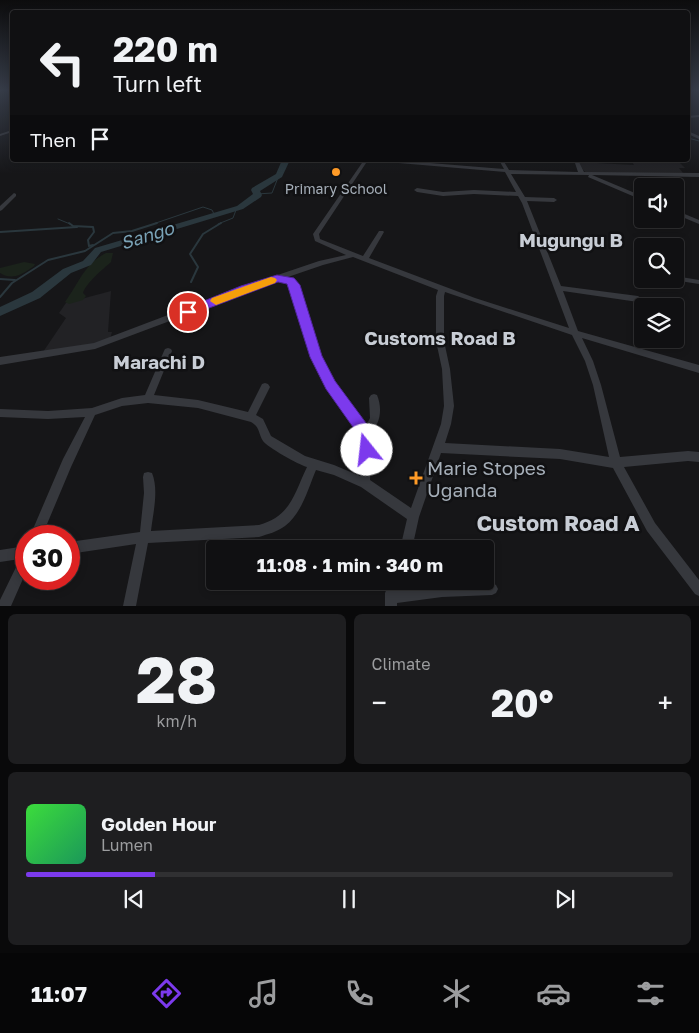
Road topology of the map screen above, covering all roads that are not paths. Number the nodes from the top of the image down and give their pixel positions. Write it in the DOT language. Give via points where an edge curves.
graph roads {
  1 [pos="365,162"];
  2 [pos="399,162"];
  3 [pos="502,162"];
  4 [pos="577,162"];
  5 [pos="508,171"];
  6 [pos="584,174"];
  7 [pos="699,175"];
  8 [pos="417,190"];
  9 [pos="14,195"];
  10 [pos="634,195"];
  11 [pos="521,197"];
  12 [pos="554,200"];
  13 [pos="0,209"];
  14 [pos="684,216"];
  15 [pos="699,222"];
  16 [pos="381,232"];
  17 [pos="354,254"];
  18 [pos="364,259"];
  19 [pos="277,278"];
  20 [pos="684,280"];
  21 [pos="699,282"];
  22 [pos="559,288"];
  23 [pos="442,290"];
  24 [pos="634,298"];
  25 [pos="576,334"];
  26 [pos="168,351"];
  27 [pos="0,361"];
  28 [pos="699,369"];
  29 [pos="265,387"];
  30 [pos="374,398"];
  31 [pos="148,400"];
  32 [pos="92,412"];
  33 [pos="0,413"];
  34 [pos="250,417"];
  35 [pos="364,435"];
  36 [pos="438,448"];
  37 [pos="699,457"];
  38 [pos="616,463"];
  39 [pos="313,465"];
  40 [pos="148,476"];
  41 [pos="365,484"];
  42 [pos="413,517"];
  43 [pos="41,525"];
  44 [pos="144,537"];
  45 [pos="408,540"];
  46 [pos="80,546"];
  47 [pos="15,554"];
  48 [pos="0,556"];
  49 [pos="15,582"];
  50 [pos="442,590"];
  51 [pos="699,590"];
  52 [pos="391,601"];
  53 [pos="4,606"];
  54 [pos="129,606"];
  1 -- 17 [label="street" via="316,237 320,242"];
  2 -- 5 [label="street"];
  3 -- 5 [label="street"];
  4 -- 6 [label="street"];
  5 -- 6 [label="street"];
  5 -- 11 [label="street"];
  6 -- 7 [label="street"];
  6 -- 10 [label="street"];
  8 -- 11 [label="street"];
  9 -- 13 [label="street"];
  11 -- 12 [label="street"];
  11 -- 22 [label="street"];
  14 -- 15 [label="street"];
  16 -- 18 [label="street"];
  17 -- 18 [label="street"];
  17 -- 19 [label="street"];
  18 -- 23 [label="street"];
  19 -- 27 [label="street" via="95,346"];
  19 -- 35 [label="street" via="290,280 294,285 316,357 330,385"];
  20 -- 21 [label="street"];
  22 -- 24 [label="street"];
  22 -- 25 [label="street"];
  23 -- 25 [label="street"];
  23 -- 36 [label="street" via="440,341 449,406"];
  25 -- 28 [label="street"];
  25 -- 38 [label="street" via="594,374"];
  26 -- 31 [label="street"];
  29 -- 34 [label="street"];
  30 -- 35 [label="street" via="374,426"];
  31 -- 32 [label="street" via="122,402"];
  31 -- 34 [label="street" via="198,404"];
  32 -- 33 [label="street" via="48,415"];
  32 -- 43 [label="street"];
  34 -- 39 [label="street" via="260,422 267,439"];
  35 -- 41 [label="street" via="367,450"];
  36 -- 38 [label="street" via="560,454"];
  36 -- 42 [label="street"];
  37 -- 38 [label="street"];
  38 -- 51 [label="street" via="652,527"];
  39 -- 41 [label="street" via="334,470"];
  39 -- 44 [label="street" via="292,511 273,528"];
  40 -- 44 [label="street"];
  41 -- 42 [label="street"];
  42 -- 45 [label="street"];
  44 -- 46 [label="street"];
  44 -- 54 [label="street"];
  47 -- 48 [label="street"];
  49 -- 53 [label="street"];
  50 -- 52 [label="street"];
}
